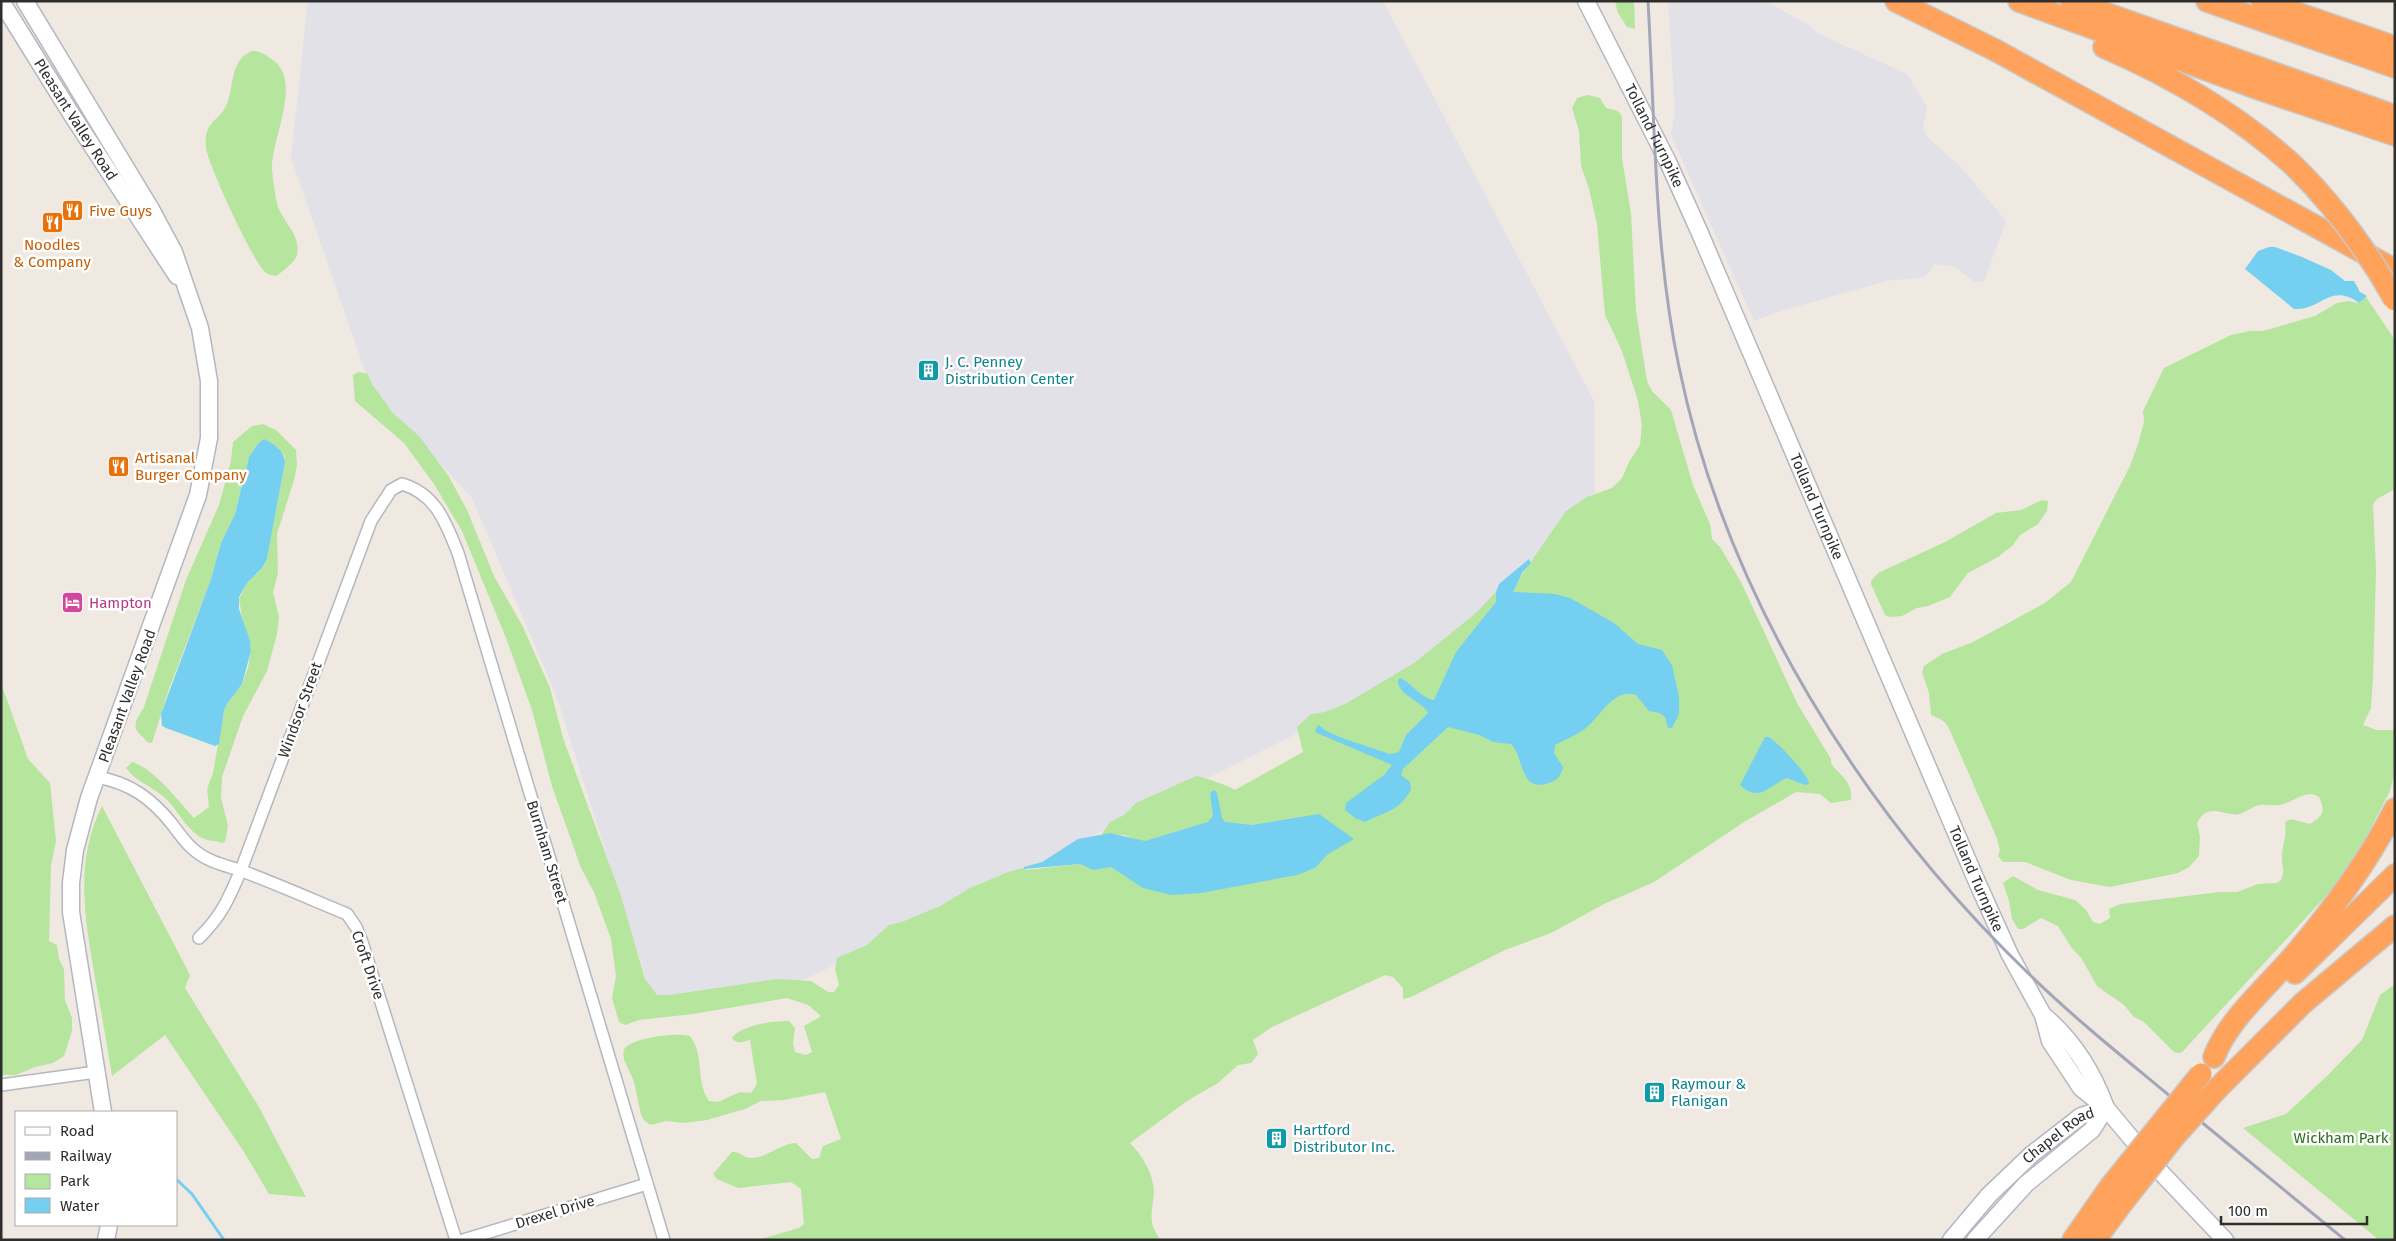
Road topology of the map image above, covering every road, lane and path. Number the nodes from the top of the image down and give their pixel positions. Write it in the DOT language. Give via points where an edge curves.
graph roads {
  1 [pos="1,1"];
  2 [pos="25,1"];
  3 [pos="1586,1"];
  4 [pos="1896,1"];
  5 [pos="2071,1"];
  6 [pos="2207,1"];
  7 [pos="2262,1"];
  8 [pos="2020,2"];
  9 [pos="2395,47"];
  10 [pos="2395,67"];
  11 [pos="72,79"];
  12 [pos="55,89"];
  13 [pos="2395,116"];
  14 [pos="2395,135"];
  15 [pos="2395,270"];
  16 [pos="185,286"];
  17 [pos="2395,300"];
  18 [pos="402,484"];
  19 [pos="97,777"];
  20 [pos="2395,809"];
  21 [pos="240,870"];
  22 [pos="2395,875"];
  23 [pos="2395,926"];
  24 [pos="200,938"];
  25 [pos="2214,1057"];
  26 [pos="96,1072"];
  27 [pos="1,1085"];
  28 [pos="2106,1108"];
  29 [pos="103,1111"];
  30 [pos="647,1184"];
  31 [pos="2116,1194"];
  32 [pos="109,1226"];
  33 [pos="106,1240"];
  34 [pos="456,1240"];
  35 [pos="463,1240"];
  36 [pos="664,1240"];
  37 [pos="1951,1240"];
  38 [pos="1975,1240"];
  39 [pos="2073,1240"];
  40 [pos="2095,1240"];
  41 [pos="2225,1240"];
  1 -- 12 [label="main road, Pleasant Valley Road"];
  2 -- 11 [label="main road, Pleasant Valley Road"];
  3 -- 28 [label="main road, Tolland Turnpike" via="1686,202 2010,955 2042,1015 2063,1032 2098,1084"];
  4 -- 15 [label="highway" via="1987,46"];
  5 -- 13 [label="highway"];
  6 -- 10 [label="highway"];
  7 -- 9 [label="highway"];
  8 -- 14 [label="highway"];
  8 -- 17 [label="highway, bridge" via="2053,26 2129,58 2188,88 2247,127 2293,165 2344,221"];
  11 -- 12 [label="main road"];
  11 -- 16 [label="main road, Pleasant Valley Road" via="152,210 174,252"];
  12 -- 16 [label="main road, Pleasant Valley Road"];
  16 -- 19 [label="main road, Pleasant Valley Road" via="197,318 207,363 210,412 207,456 192,515"];
  18 -- 21 [label="street, Windsor Street" via="390,490 371,521"];
  18 -- 30 [label="street, Burnham Street" via="427,496 442,514 458,553"];
  19 -- 21 [label="street, Croft Drive" via="135,788 152,801 194,851"];
  19 -- 26 [label="main road, Pleasant Valley Road" via="78,834 70,897"];
  20 -- 25 [label="highway" via="2346,892 2228,1030"];
  21 -- 24 [label="street, Windsor Street" via="225,908"];
  21 -- 34 [label="street, Croft Drive" via="348,914 356,927"];
  22 -- 25 [label="highway"];
  23 -- 31 [label="highway, bridge" via="2302,1004"];
  25 -- 31 [label="highway, bridge"];
  26 -- 27 [label="street"];
  26 -- 29 [label="main road, Pleasant Valley Road"];
  28 -- 37 [label="main road, Chapel Road" via="2081,1116 2032,1154 1989,1195"];
  28 -- 38 [label="main road, Chapel Road" via="2094,1128 2026,1184"];
  28 -- 41 [label="main road, Tolland Turnpike" via="2152,1164"];
  30 -- 35 [label="street, Drexel Drive"];
  30 -- 36 [label="street, Burnham Street"];
  31 -- 39 [label="highway"];
  31 -- 40 [label="highway"];
  32 -- 33 [label="main road"];
}
